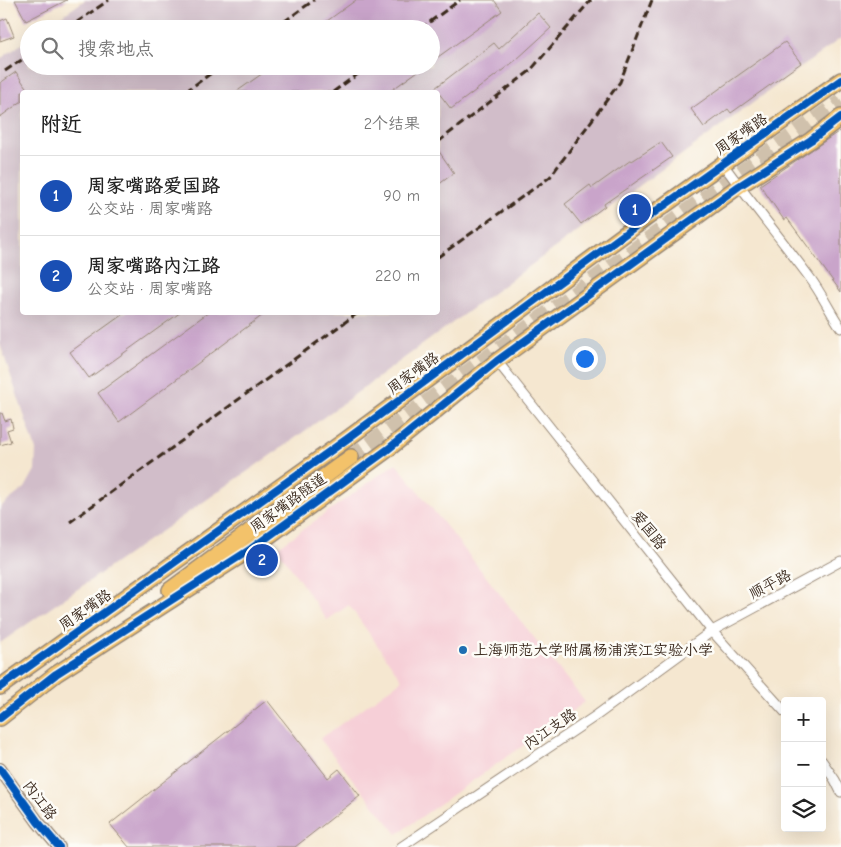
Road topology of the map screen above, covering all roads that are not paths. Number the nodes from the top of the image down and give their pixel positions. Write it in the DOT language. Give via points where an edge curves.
graph roads {
  1 [pos="841,80"];
  2 [pos="841,117"];
  3 [pos="723,164"];
  4 [pos="710,185"];
  5 [pos="739,186"];
  6 [pos="841,328"];
  7 [pos="497,361"];
  8 [pos="347,439"];
  9 [pos="351,457"];
  10 [pos="841,562"];
  11 [pos="712,631"];
  12 [pos="56,674"];
  13 [pos="0,687"];
  14 [pos="781,708"];
  15 [pos="0,718"];
  16 [pos="826,767"];
  17 [pos="0,769"];
  18 [pos="841,792"];
  19 [pos="59,847"];
  20 [pos="401,847"];
  1 -- 3 [label="main road, 周家嘴路"];
  2 -- 5 [label="main road"];
  3 -- 5 [label="street"];
  3 -- 8 [label="main road, 周家嘴路"];
  4 -- 8 [label="main road" via="480,349"];
  5 -- 6 [label="street" via="811,279"];
  5 -- 7 [label="main road"];
  7 -- 11 [label="street, 爱国路"];
  7 -- 12 [label="main road" via="387,450 251,549"];
  8 -- 13 [label="main road, 周家嘴路"];
  9 -- 12 [label="main road, 周家嘴路隧道"];
  10 -- 11 [label="street, 顺平路"];
  11 -- 14 [label="street, 爱国路"];
  11 -- 20 [label="street, 内江支路" via="597,715"];
  12 -- 15 [label="main road"];
  16 -- 18 [label="street"];
  17 -- 19 [label="street, 内江路"];
}
